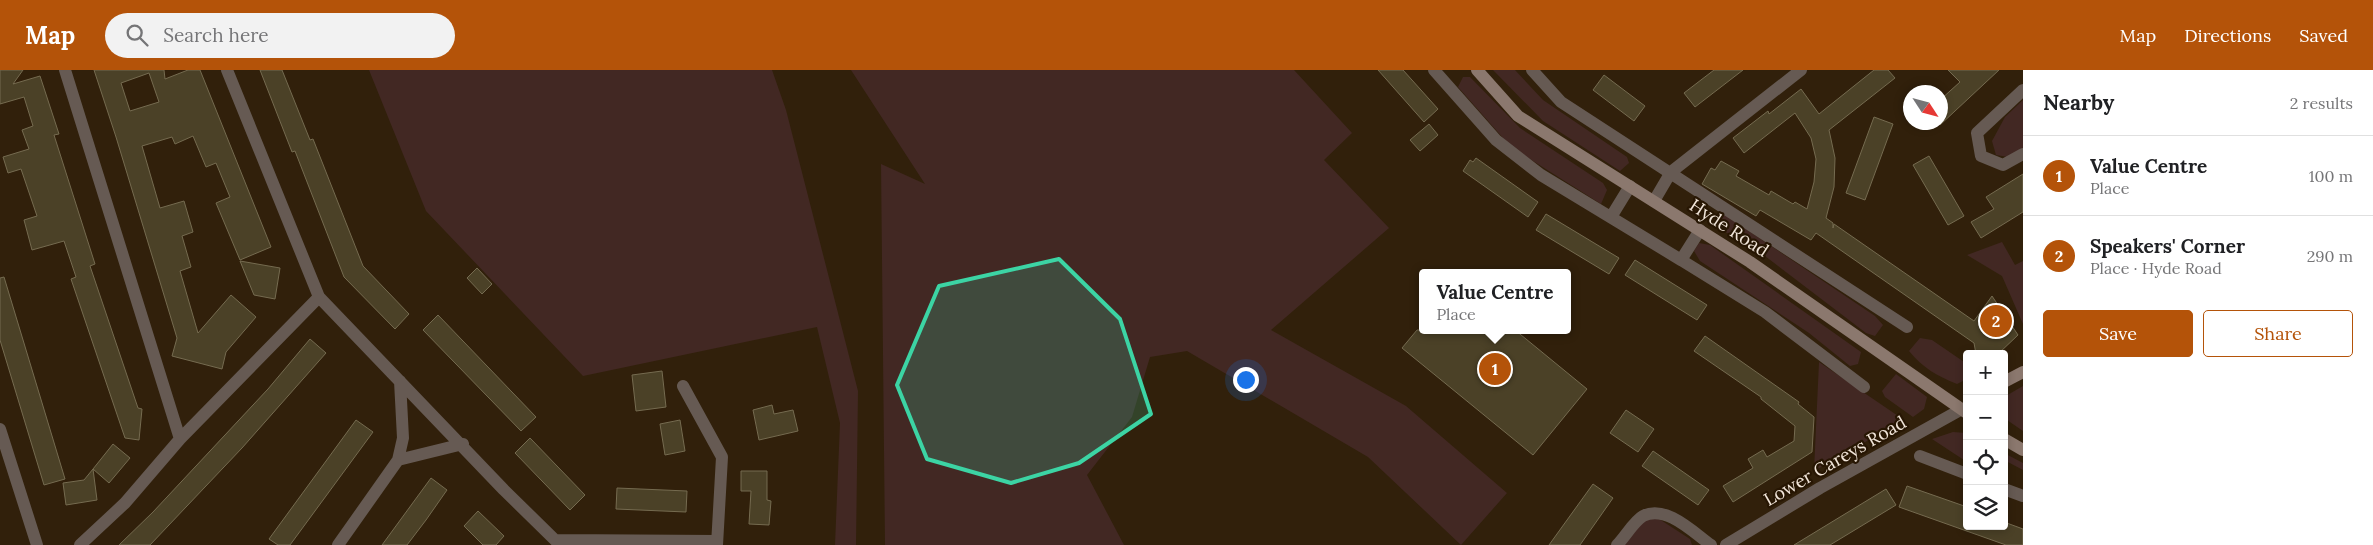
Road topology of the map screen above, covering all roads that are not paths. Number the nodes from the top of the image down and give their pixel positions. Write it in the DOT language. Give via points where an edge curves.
graph roads {
  1 [pos="65,70"];
  2 [pos="227,70"];
  3 [pos="1434,70"];
  4 [pos="1477,70"];
  5 [pos="1532,70"];
  6 [pos="1801,70"];
  7 [pos="2023,90"];
  8 [pos="2023,154"];
  9 [pos="1671,172"];
  10 [pos="1630,186"];
  11 [pos="1654,201"];
  12 [pos="1611,217"];
  13 [pos="1700,230"];
  14 [pos="1681,260"];
  15 [pos="319,297"];
  16 [pos="1907,327"];
  17 [pos="2023,372"];
  18 [pos="2008,380"];
  19 [pos="400,381"];
  20 [pos="684,386"];
  21 [pos="1864,387"];
  22 [pos="1963,408"];
  23 [pos="1963,410"];
  24 [pos="0,429"];
  25 [pos="180,439"];
  26 [pos="2006,440"];
  27 [pos="463,444"];
  28 [pos="2023,450"];
  29 [pos="1920,456"];
  30 [pos="398,460"];
  31 [pos="1963,472"];
  32 [pos="2008,490"];
  33 [pos="2023,496"];
  34 [pos="555,542"];
  35 [pos="717,543"];
  36 [pos="38,545"];
  37 [pos="80,545"];
  38 [pos="338,545"];
  39 [pos="1617,545"];
  40 [pos="1712,545"];
  41 [pos="1726,545"];
  1 -- 25 [label="street"];
  2 -- 15 [label="street"];
  3 -- 12 [label="street" via="1496,140 1541,175"];
  4 -- 10 [label="street, Hyde Road" via="1518,116"];
  5 -- 9 [label="street" via="1561,102"];
  6 -- 9 [label="street"];
  7 -- 8 [label="street" via="1977,133 1981,156 2003,165"];
  9 -- 11 [label="street"];
  9 -- 16 [label="street"];
  10 -- 11 [label="street, Hyde Road"];
  10 -- 12 [label="street"];
  11 -- 13 [label="street, Hyde Road"];
  12 -- 14 [label="street"];
  13 -- 14 [label="street"];
  13 -- 22 [label="street, Hyde Road"];
  14 -- 21 [label="street" via="1765,312"];
  15 -- 19 [label="street"];
  15 -- 25 [label="street"];
  17 -- 18 [label="street"];
  19 -- 27 [label="street"];
  19 -- 30 [label="street" via="403,438"];
  20 -- 35 [label="street" via="722,457"];
  23 -- 41 [label="street, Lower Careys Road" via="1820,488"];
  24 -- 36 [label="street"];
  25 -- 37 [label="street" via="125,503"];
  26 -- 28 [label="street"];
  27 -- 30 [label="street"];
  27 -- 34 [label="street"];
  29 -- 31 [label="street"];
  30 -- 38 [label="street"];
  32 -- 33 [label="street"];
  34 -- 35 [label="street"];
  39 -- 40 [label="street" via="1643,516 1659,513 1674,519"];
}
